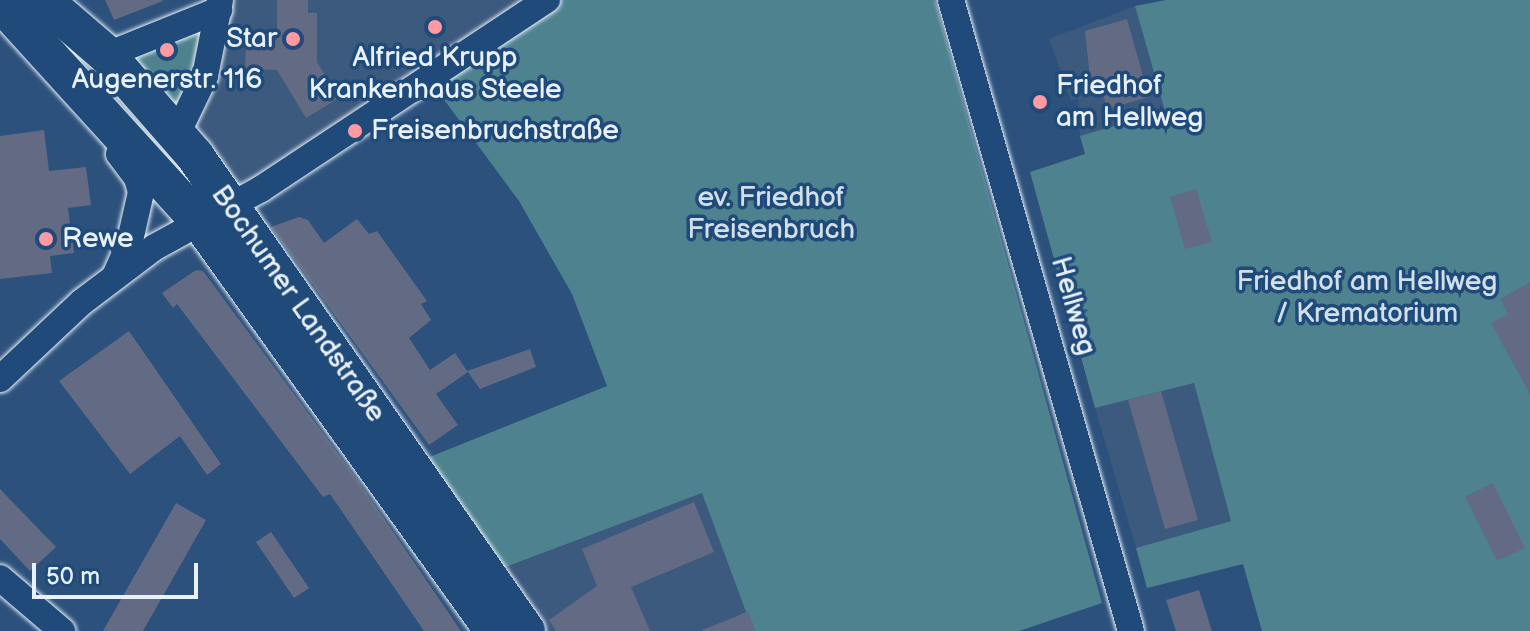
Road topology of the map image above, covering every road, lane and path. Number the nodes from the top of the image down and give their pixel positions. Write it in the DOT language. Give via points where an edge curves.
graph roads {
  1 [pos="43,0"];
  2 [pos="547,0"];
  3 [pos="951,0"];
  4 [pos="0,2"];
  5 [pos="219,5"];
  6 [pos="107,55"];
  7 [pos="84,89"];
  8 [pos="177,134"];
  9 [pos="215,215"];
  10 [pos="112,281"];
  11 [pos="0,379"];
  12 [pos="0,578"];
  13 [pos="62,631"];
  14 [pos="494,631"];
  15 [pos="526,631"];
  16 [pos="1131,631"];
  1 -- 6 [label="main road, Bochumer Landstraße"];
  2 -- 9 [label="street"];
  3 -- 16 [label="street, Hellweg"];
  4 -- 7 [label="main road, Bochumer Landstraße"];
  5 -- 6 [label="street"];
  5 -- 8 [label="street" via="205,76"];
  6 -- 8 [label="main road, Bochumer Landstraße"];
  7 -- 9 [label="main road, Bochumer Landstraße"];
  7 -- 10 [label="street, Bochumer Landstraße" via="90,117 137,178 141,192 129,245"];
  8 -- 9 [label="main road, Bochumer Landstraße"];
  9 -- 10 [label="street" via="155,247"];
  9 -- 14 [label="main road, Bochumer Landstraße"];
  9 -- 15 [label="main road, Bochumer Landstraße"];
  10 -- 11 [label="street"];
  12 -- 13 [label="street"];
}
